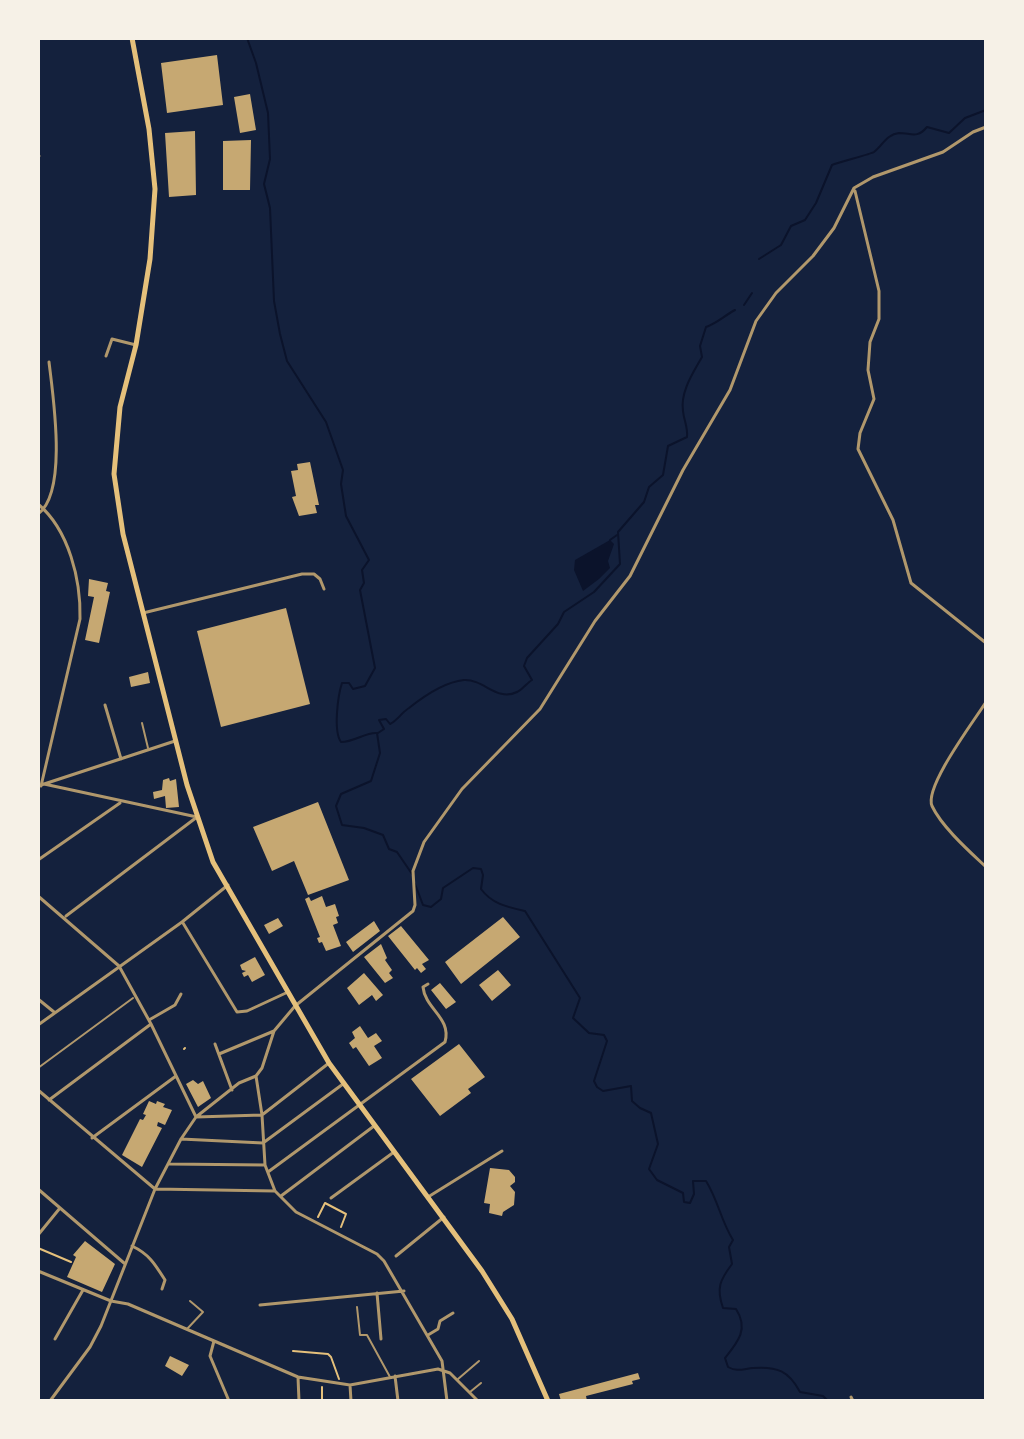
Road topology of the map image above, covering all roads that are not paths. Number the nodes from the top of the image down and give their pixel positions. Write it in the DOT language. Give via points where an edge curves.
graph roads {
  1 [pos="132,38"];
  2 [pos="986,127"];
  3 [pos="854,188"];
  4 [pos="38,283"];
  5 [pos="38,296"];
  6 [pos="136,345"];
  7 [pos="106,356"];
  8 [pos="49,362"];
  9 [pos="38,504"];
  10 [pos="44,509"];
  11 [pos="38,514"];
  12 [pos="324,589"];
  13 [pos="143,613"];
  14 [pos="986,643"];
  15 [pos="986,702"];
  16 [pos="105,705"];
  17 [pos="142,723"];
  18 [pos="175,741"];
  19 [pos="148,750"];
  20 [pos="121,759"];
  21 [pos="41,785"];
  22 [pos="123,801"];
  23 [pos="197,817"];
  24 [pos="38,860"];
  25 [pos="986,867"];
  26 [pos="228,885"];
  27 [pos="38,896"];
  28 [pos="64,918"];
  29 [pos="182,922"];
  30 [pos="119,966"];
  31 [pos="428,984"];
  32 [pos="288,992"];
  33 [pos="181,994"];
  34 [pos="136,995"];
  35 [pos="38,999"];
  36 [pos="295,1006"];
  37 [pos="55,1013"];
  38 [pos="150,1022"];
  39 [pos="38,1025"];
  40 [pos="274,1031"];
  41 [pos="215,1044"];
  42 [pos="219,1054"];
  43 [pos="329,1063"];
  44 [pos="38,1068"];
  45 [pos="176,1076"];
  46 [pos="256,1076"];
  47 [pos="343,1084"];
  48 [pos="38,1090"];
  49 [pos="232,1090"];
  50 [pos="49,1100"];
  51 [pos="359,1106"];
  52 [pos="262,1115"];
  53 [pos="196,1117"];
  54 [pos="374,1126"];
  55 [pos="92,1138"];
  56 [pos="181,1139"];
  57 [pos="263,1143"];
  58 [pos="502,1151"];
  59 [pos="394,1152"];
  60 [pos="169,1164"];
  61 [pos="265,1165"];
  62 [pos="267,1173"];
  63 [pos="38,1189"];
  64 [pos="155,1189"];
  65 [pos="275,1191"];
  66 [pos="280,1196"];
  67 [pos="428,1197"];
  68 [pos="331,1198"];
  69 [pos="60,1208"];
  70 [pos="444,1217"];
  71 [pos="38,1235"];
  72 [pos="132,1246"];
  73 [pos="396,1256"];
  74 [pos="124,1263"];
  75 [pos="38,1271"];
  76 [pos="162,1289"];
  77 [pos="83,1290"];
  78 [pos="404,1291"];
  79 [pos="377,1293"];
  80 [pos="111,1301"];
  81 [pos="190,1301"];
  82 [pos="260,1305"];
  83 [pos="357,1307"];
  84 [pos="453,1313"];
  85 [pos="186,1330"];
  86 [pos="428,1335"];
  87 [pos="55,1339"];
  88 [pos="381,1339"];
  89 [pos="214,1341"];
  90 [pos="479,1361"];
  91 [pos="444,1371"];
  92 [pos="298,1377"];
  93 [pos="392,1377"];
  94 [pos="457,1379"];
  95 [pos="481,1383"];
  96 [pos="350,1385"];
  97 [pos="469,1392"];
  98 [pos="50,1401"];
  99 [pos="229,1401"];
  100 [pos="299,1401"];
  101 [pos="351,1401"];
  102 [pos="398,1401"];
  103 [pos="447,1401"];
  104 [pos="478,1401"];
  105 [pos="548,1401"];
  1 -- 6 [label="main road" via="155,189"];
  2 -- 3 [label="street" via="943,152"];
  3 -- 14 [label="street" via="879,291 868,370 874,399 858,449 893,520 911,583"];
  3 -- 36 [label="street" via="834,228 756,321 730,390 630,576 540,709 433,826 413,871 413,911"];
  4 -- 5 [label="street"];
  6 -- 7 [label="street" via="112,339"];
  6 -- 13 [label="main road" via="120,407 114,474"];
  8 -- 10 [label="street" via="56,461 50,503"];
  9 -- 10 [label="street"];
  10 -- 11 [label="street"];
  10 -- 21 [label="street" via="68,550 81,599"];
  12 -- 13 [label="street" via="314,574 302,574"];
  13 -- 18 [label="main road"];
  15 -- 25 [label="street" via="930,798 960,842"];
  16 -- 20 [label="street"];
  17 -- 19 [label="lane"];
  18 -- 19 [label="street"];
  18 -- 23 [label="main road"];
  19 -- 20 [label="street"];
  20 -- 21 [label="street"];
  21 -- 22 [label="street"];
  22 -- 23 [label="street"];
  22 -- 24 [label="street"];
  23 -- 26 [label="main road" via="213,862"];
  23 -- 28 [label="street"];
  26 -- 29 [label="street"];
  26 -- 32 [label="main road"];
  27 -- 28 [label="street"];
  28 -- 30 [label="street"];
  29 -- 30 [label="street"];
  29 -- 32 [label="street" via="237,1012"];
  30 -- 34 [label="street"];
  30 -- 37 [label="street"];
  31 -- 51 [label="street" via="424,995 445,1024 445,1042"];
  32 -- 36 [label="main road"];
  33 -- 38 [label="street" via="175,1005"];
  34 -- 38 [label="street"];
  34 -- 44 [label="lane"];
  35 -- 37 [label="street"];
  36 -- 40 [label="street"];
  36 -- 43 [label="main road"];
  37 -- 39 [label="street"];
  38 -- 45 [label="street"];
  38 -- 50 [label="street"];
  40 -- 42 [label="street"];
  40 -- 46 [label="street"];
  41 -- 42 [label="street"];
  42 -- 49 [label="street"];
  43 -- 47 [label="main road"];
  43 -- 52 [label="street"];
  45 -- 53 [label="street"];
  45 -- 55 [label="street"];
  46 -- 49 [label="street"];
  46 -- 52 [label="street"];
  47 -- 51 [label="main road"];
  47 -- 57 [label="street"];
  48 -- 50 [label="street"];
  49 -- 53 [label="street"];
  50 -- 55 [label="street"];
  51 -- 54 [label="main road"];
  51 -- 62 [label="street"];
  52 -- 53 [label="street"];
  52 -- 57 [label="street"];
  53 -- 56 [label="street"];
  54 -- 59 [label="main road"];
  54 -- 66 [label="street"];
  55 -- 64 [label="street"];
  56 -- 57 [label="street"];
  56 -- 60 [label="street"];
  57 -- 61 [label="street"];
  58 -- 67 [label="street"];
  59 -- 67 [label="main road"];
  59 -- 68 [label="street"];
  60 -- 61 [label="street"];
  60 -- 64 [label="street"];
  61 -- 62 [label="street"];
  62 -- 65 [label="street"];
  63 -- 69 [label="street"];
  64 -- 65 [label="street"];
  64 -- 72 [label="street"];
  65 -- 66 [label="street"];
  66 -- 78 [label="street" via="296,1212 377,1254"];
  67 -- 70 [label="main road"];
  69 -- 71 [label="street"];
  69 -- 74 [label="street"];
  70 -- 73 [label="street"];
  70 -- 105 [label="main road" via="512,1319"];
  72 -- 74 [label="street"];
  72 -- 76 [label="street" via="152,1259 165,1280"];
  74 -- 80 [label="street"];
  75 -- 77 [label="street"];
  77 -- 80 [label="street"];
  77 -- 87 [label="street"];
  78 -- 79 [label="street"];
  78 -- 86 [label="street"];
  79 -- 82 [label="street"];
  79 -- 88 [label="street"];
  80 -- 85 [label="street"];
  80 -- 98 [label="street" via="90,1347"];
  81 -- 85 [label="lane" via="203,1312"];
  83 -- 93 [label="lane" via="360,1335 367,1335"];
  84 -- 86 [label="street"];
  85 -- 89 [label="street"];
  86 -- 91 [label="street"];
  89 -- 92 [label="street"];
  89 -- 99 [label="street" via="210,1356"];
  90 -- 94 [label="lane"];
  91 -- 93 [label="street"];
  91 -- 94 [label="street"];
  91 -- 103 [label="street"];
  92 -- 96 [label="street"];
  92 -- 100 [label="street"];
  93 -- 96 [label="street"];
  93 -- 102 [label="street"];
  94 -- 97 [label="street"];
  95 -- 97 [label="lane"];
  96 -- 101 [label="street"];
  97 -- 104 [label="street"];
}
